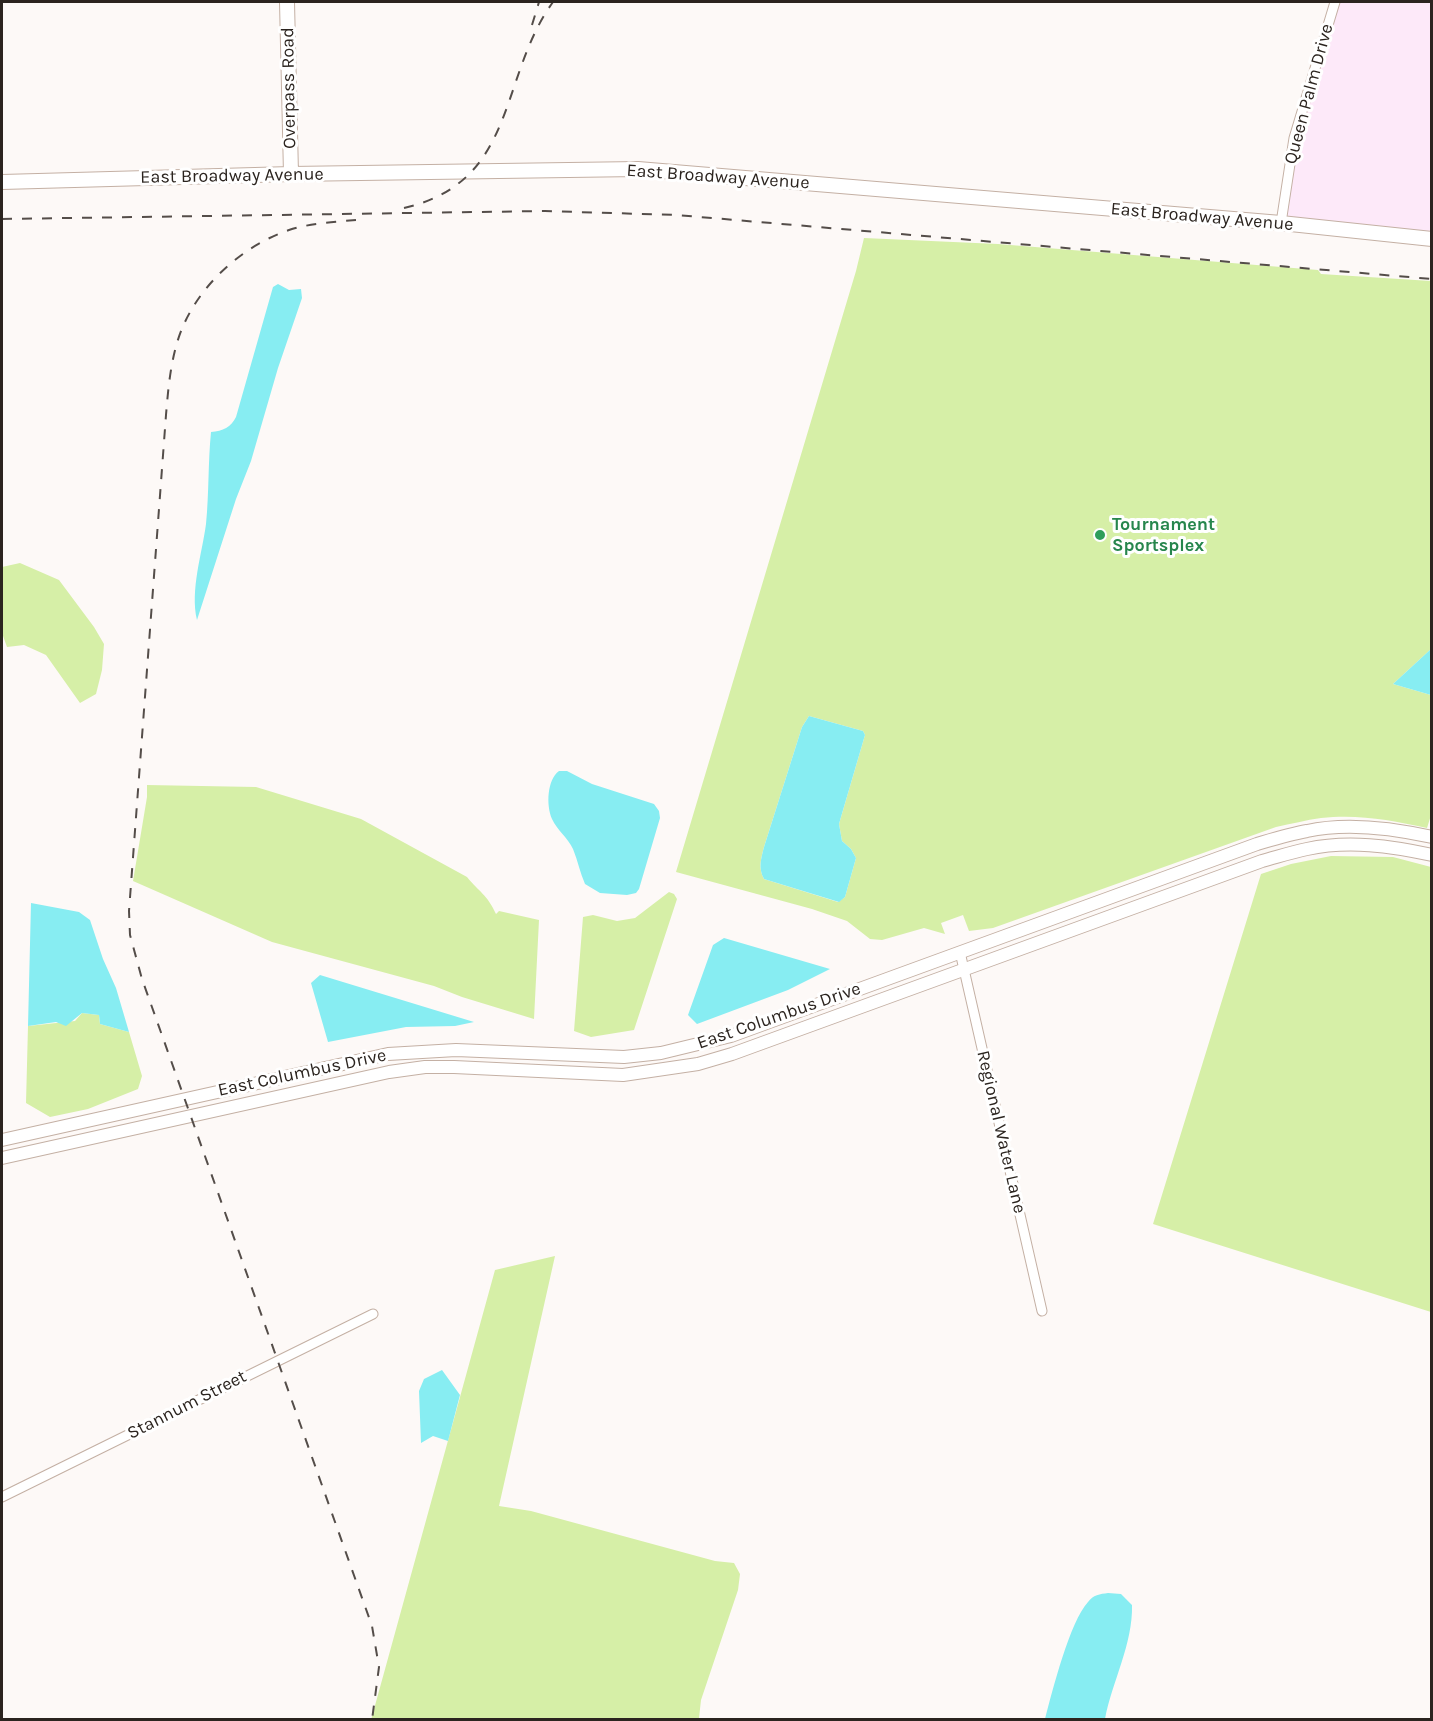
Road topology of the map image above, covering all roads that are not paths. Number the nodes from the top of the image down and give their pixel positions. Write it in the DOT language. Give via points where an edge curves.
graph roads {
  1 [pos="287,2"];
  2 [pos="1335,2"];
  3 [pos="291,174"];
  4 [pos="2,182"];
  5 [pos="1281,223"];
  6 [pos="1431,239"];
  7 [pos="1431,837"];
  8 [pos="1431,855"];
  9 [pos="960,952"];
  10 [pos="964,969"];
  11 [pos="555,1055"];
  12 [pos="554,1073"];
  13 [pos="4,1139"];
  14 [pos="6,1157"];
  15 [pos="1042,1311"];
  16 [pos="373,1314"];
  17 [pos="2,1497"];
  1 -- 3 [label="main road, Overpass Road"];
  2 -- 5 [label="street, Queen Palm Drive" via="1293,138"];
  3 -- 4 [label="main road, East Broadway Avenue"];
  3 -- 5 [label="main road, East Broadway Avenue" via="638,169"];
  5 -- 6 [label="main road, East Broadway Avenue"];
  7 -- 9 [label="street, East Columbus Drive" via="1374,828 1308,830 1257,844"];
  8 -- 10 [label="street, East Columbus Drive" via="1372,845 1308,848 1262,861"];
  9 -- 10 [label="street, Regional Water Lane"];
  9 -- 11 [label="street, East Columbus Drive" via="697,1046 624,1057"];
  10 -- 12 [label="street, East Columbus Drive" via="698,1064 623,1075"];
  10 -- 15 [label="street, Regional Water Lane"];
  11 -- 12 [label="street"];
  11 -- 13 [label="street, East Columbus Drive" via="456,1050 388,1054"];
  12 -- 14 [label="street, East Columbus Drive" via="454,1067 389,1072"];
  13 -- 14 [label="street"];
  16 -- 17 [label="street, Stannum Street"];
}
